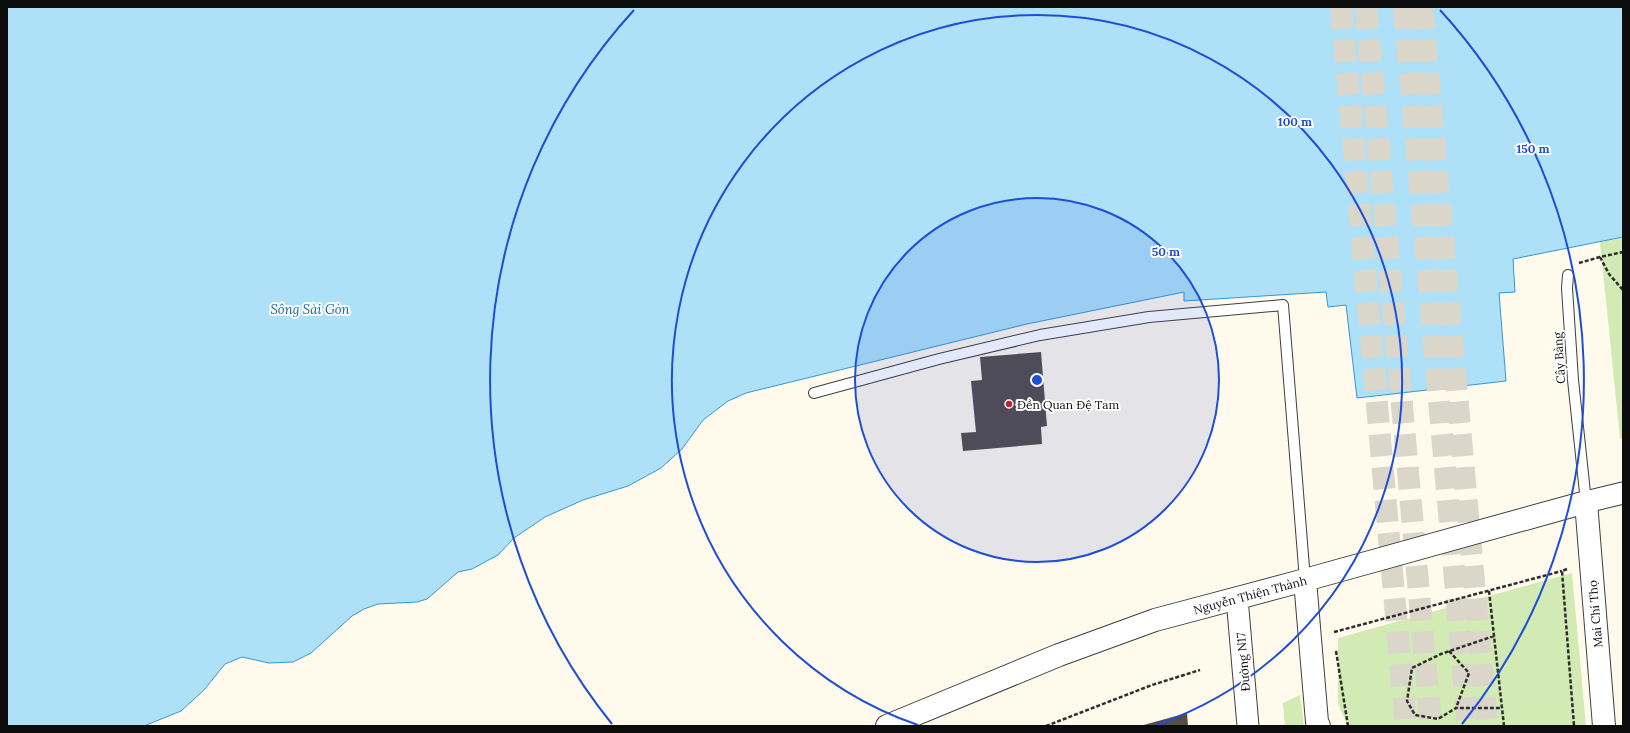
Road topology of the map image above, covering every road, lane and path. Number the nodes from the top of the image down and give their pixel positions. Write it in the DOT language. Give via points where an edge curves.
graph roads {
  1 [pos="1623,252"];
  2 [pos="1600,257"];
  3 [pos="1568,275"];
  4 [pos="1623,290"];
  5 [pos="814,392"];
  6 [pos="1623,493"];
  7 [pos="1586,502"];
  8 [pos="1591,562"];
  9 [pos="1562,571"];
  10 [pos="1305,580"];
  11 [pos="1489,591"];
  12 [pos="1237,598"];
  13 [pos="1494,636"];
  14 [pos="1335,639"];
  15 [pos="1336,647"];
  16 [pos="1449,651"];
  17 [pos="1200,670"];
  18 [pos="1456,708"];
  19 [pos="1502,708"];
  20 [pos="886,726"];
  21 [pos="1046,726"];
  22 [pos="1248,726"];
  23 [pos="1318,726"];
  24 [pos="1348,726"];
  25 [pos="1504,726"];
  26 [pos="1574,726"];
  27 [pos="1604,726"];
  1 -- 2 [label="path"];
  2 -- 3 [label="path" via="1580,263 1572,268"];
  2 -- 4 [label="path" via="1609,274"];
  3 -- 7 [label="lane, Cây Bàng" via="1574,380"];
  5 -- 10 [label="lane" via="1040,335 1149,316 1283,305"];
  6 -- 7 [label="street, Nguyễn Thiện Thành"];
  7 -- 8 [label="street, Mai Chí Thọ"];
  7 -- 10 [label="street, Nguyễn Thiện Thành"];
  8 -- 9 [label="path"];
  8 -- 27 [label="street, Mai Chí Thọ"];
  9 -- 11 [label="path"];
  9 -- 26 [label="path"];
  10 -- 12 [label="street, Nguyễn Thiện Thành"];
  10 -- 23 [label="street"];
  11 -- 13 [label="path"];
  11 -- 14 [label="path" via="1334,631"];
  12 -- 20 [label="street, Nguyễn Thiện Thành" via="1155,620 1059,655"];
  12 -- 22 [label="street, Đường N17"];
  13 -- 16 [label="path"];
  13 -- 19 [label="path"];
  15 -- 24 [label="path"];
  16 -- 18 [label="path" via="1469,673"];
  16 -- 18 [label="path" via="1412,668 1407,701 1415,715 1438,719"];
  17 -- 21 [label="path" via="1152,685"];
  18 -- 19 [label="path"];
  19 -- 25 [label="path"];
}
